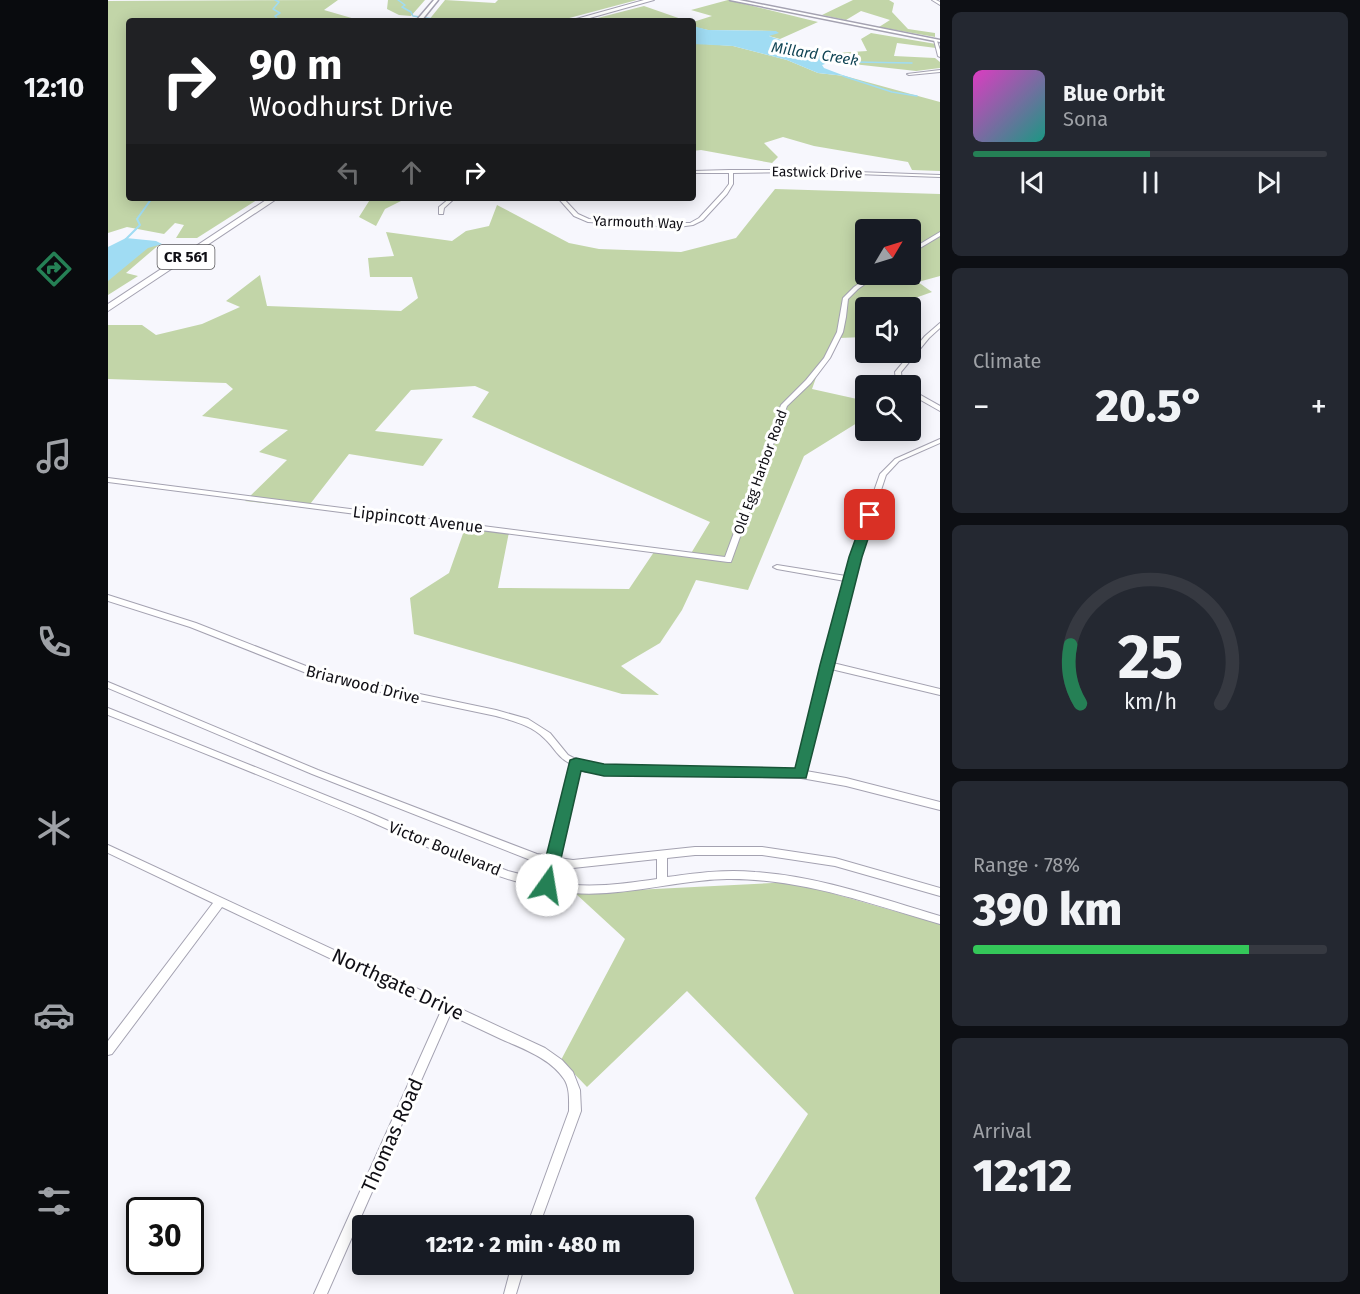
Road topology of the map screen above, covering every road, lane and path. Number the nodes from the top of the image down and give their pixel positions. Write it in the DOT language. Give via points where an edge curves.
graph roads {
  1 [pos="436,0"];
  2 [pos="651,0"];
  3 [pos="732,0"];
  4 [pos="934,0"];
  5 [pos="940,4"];
  6 [pos="420,18"];
  7 [pos="583,18"];
  8 [pos="938,41"];
  9 [pos="940,56"];
  10 [pos="940,71"];
  11 [pos="909,74"];
  12 [pos="731,171"];
  13 [pos="696,172"];
  14 [pos="940,177"];
  15 [pos="269,201"];
  16 [pos="449,201"];
  17 [pos="563,201"];
  18 [pos="441,213"];
  19 [pos="940,234"];
  20 [pos="921,246"];
  21 [pos="860,285"];
  22 [pos="108,308"];
  23 [pos="940,325"];
  24 [pos="898,375"];
  25 [pos="921,398"];
  26 [pos="940,409"];
  27 [pos="940,441"];
  28 [pos="108,480"];
  29 [pos="728,560"];
  30 [pos="777,567"];
  31 [pos="849,579"];
  32 [pos="108,598"];
  33 [pos="827,665"];
  34 [pos="108,685"];
  35 [pos="940,692"];
  36 [pos="108,711"];
  37 [pos="576,764"];
  38 [pos="801,774"];
  39 [pos="940,806"];
  40 [pos="108,849"];
  41 [pos="662,855"];
  42 [pos="552,861"];
  43 [pos="662,882"];
  44 [pos="547,885"];
  45 [pos="940,892"];
  46 [pos="220,902"];
  47 [pos="940,920"];
  48 [pos="448,1008"];
  49 [pos="108,1050"];
  50 [pos="545,1193"];
  51 [pos="537,1215"];
  52 [pos="516,1275"];
  53 [pos="320,1294"];
  54 [pos="510,1294"];
  1 -- 6 [label="street"];
  2 -- 7 [label="main road"];
  3 -- 8 [label="street"];
  4 -- 5 [label="street"];
  8 -- 9 [label="street"];
  10 -- 11 [label="street"];
  12 -- 13 [label="street, Eastwick Drive"];
  12 -- 14 [label="street, Eastwick Drive"];
  12 -- 17 [label="street, Yarmouth Way" via="731,184 725,193 701,219 685,225 588,220 576,215"];
  15 -- 22 [label="main road, CR 561"];
  16 -- 18 [label="street"];
  19 -- 20 [label="street"];
  21 -- 29 [label="street, Old Egg Harbor Road" via="846,298 836,348 784,405"];
  23 -- 24 [label="street"];
  25 -- 26 [label="street"];
  27 -- 31 [label="street" via="897,460 884,474"];
  28 -- 29 [label="street, Lippincott Avenue"];
  30 -- 31 [label="street"];
  31 -- 33 [label="street"];
  32 -- 37 [label="street, Briarwood Drive" via="193,625 327,678 525,721 547,735"];
  33 -- 35 [label="street"];
  33 -- 38 [label="street"];
  34 -- 42 [label="street, Victor Boulevard" via="315,772 515,851"];
  36 -- 44 [label="street, Victor Boulevard" via="463,857"];
  37 -- 38 [label="street" via="604,770"];
  37 -- 42 [label="street"];
  38 -- 39 [label="street"];
  40 -- 46 [label="street, Northgate Drive"];
  41 -- 42 [label="street, Victor Boulevard" via="596,864"];
  41 -- 43 [label="street"];
  41 -- 45 [label="street, Victor Boulevard" via="718,850 806,856"];
  42 -- 44 [label="street"];
  43 -- 44 [label="street, Victor Boulevard" via="608,890"];
  43 -- 47 [label="street, Victor Boulevard" via="731,874 784,879"];
  46 -- 48 [label="street, Northgate Drive"];
  46 -- 49 [label="street"];
  48 -- 50 [label="street, Northgate Drive" via="542,1052 570,1076 576,1091 575,1111"];
  48 -- 53 [label="street, Thomas Road"];
  50 -- 51 [label="street"];
  52 -- 54 [label="street"];
}
